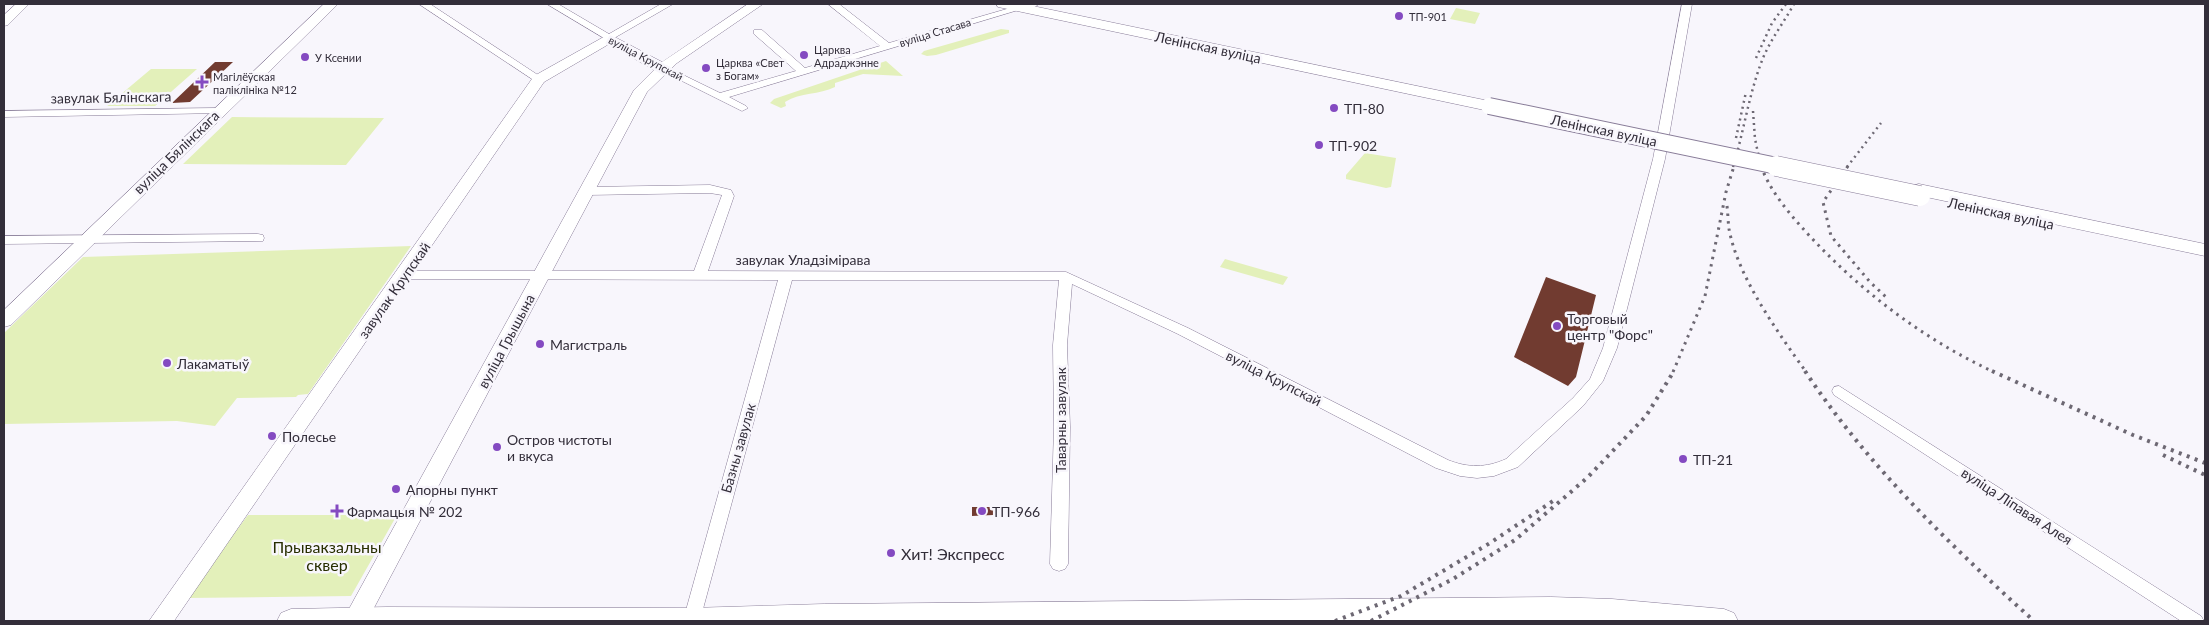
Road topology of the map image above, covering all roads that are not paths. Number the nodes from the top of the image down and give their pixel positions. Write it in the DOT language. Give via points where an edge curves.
graph roads {
  1 [pos="23,4"];
  2 [pos="331,4"];
  3 [pos="424,4"];
  4 [pos="552,4"];
  5 [pos="668,4"];
  6 [pos="756,4"];
  7 [pos="767,4"];
  8 [pos="833,4"];
  9 [pos="1003,4"];
  10 [pos="1687,4"];
  11 [pos="1029,5"];
  12 [pos="4,22"];
  13 [pos="758,32"];
  14 [pos="609,38"];
  15 [pos="888,46"];
  16 [pos="663,69"];
  17 [pos="804,72"];
  18 [pos="538,79"];
  19 [pos="722,96"];
  20 [pos="742,108"];
  21 [pos="218,111"];
  22 [pos="4,114"];
  23 [pos="586,191"];
  24 [pos="1919,193"];
  25 [pos="258,238"];
  26 [pos="87,239"];
  27 [pos="4,240"];
  28 [pos="2205,250"];
  29 [pos="2205,256"];
  30 [pos="700,274"];
  31 [pos="404,275"];
  32 [pos="540,276"];
  33 [pos="786,276"];
  34 [pos="1066,276"];
  35 [pos="4,321"];
  36 [pos="1839,391"];
  37 [pos="1059,564"];
  38 [pos="356,618"];
  39 [pos="691,620"];
  40 [pos="161,621"];
  41 [pos="291,621"];
  42 [pos="1724,621"];
  43 [pos="2195,621"];
  1 -- 12 [label="street"];
  2 -- 21 [label="main road, вуліца Бялінскага"];
  3 -- 18 [label="street"];
  4 -- 14 [label="street, вуліца Крупскай"];
  5 -- 14 [label="street, завулак Крупскай"];
  6 -- 16 [label="main road, вуліца Грышына"];
  7 -- 16 [label="main road, вуліца Грышына"];
  8 -- 15 [label="street"];
  9 -- 11 [label="main road, Ленінская вуліца"];
  10 -- 34 [label="street, вуліца Крупскай" via="1659,159 1610,348 1596,381 1578,402 1512,463 1500,470 1468,473 1442,464 1183,331"];
  11 -- 15 [label="street, вуліца Стасава"];
  11 -- 24 [label="main road, Ленінская вуліца, bridge"];
  13 -- 17 [label="street"];
  14 -- 16 [label="main road, вуліца Крупскай"];
  14 -- 18 [label="main road, завулак Крупскай"];
  15 -- 17 [label="street, вуліца Стасава"];
  16 -- 19 [label="street, вуліца Крупскай"];
  16 -- 23 [label="main road, вуліца Грышына" via="641,90"];
  17 -- 19 [label="street, вуліца Стасава"];
  18 -- 31 [label="main road, завулак Крупскай"];
  19 -- 20 [label="street, вуліца Крупскай"];
  21 -- 22 [label="street, завулак Бялінскага"];
  21 -- 26 [label="main road, вуліца Бялінскага"];
  23 -- 30 [label="street" via="710,188 727,193"];
  23 -- 32 [label="main road, вуліца Грышына"];
  24 -- 28 [label="main road, Ленінская вуліца"];
  24 -- 29 [label="main road, Ленінская вуліца"];
  25 -- 26 [label="street"];
  26 -- 27 [label="street"];
  26 -- 35 [label="main road, вуліца Бялінскага"];
  30 -- 32 [label="street, завулак Уладзімірава"];
  30 -- 33 [label="street, завулак Уладзімірава"];
  31 -- 32 [label="street, завулак Уладзімірава"];
  31 -- 40 [label="main road, завулак Крупскай"];
  32 -- 38 [label="main road, вуліца Грышына"];
  33 -- 34 [label="street, завулак Уладзімірава"];
  33 -- 39 [label="street, Базны завулак"];
  34 -- 37 [label="street, Таварны завулак" via="1060,345"];
  36 -- 43 [label="street, вуліца Ліпавая Алея"];
  38 -- 39 [label="main road"];
  38 -- 41 [label="main road"];
  39 -- 42 [label="main road" via="824,615 1551,608 1612,610"];
}
